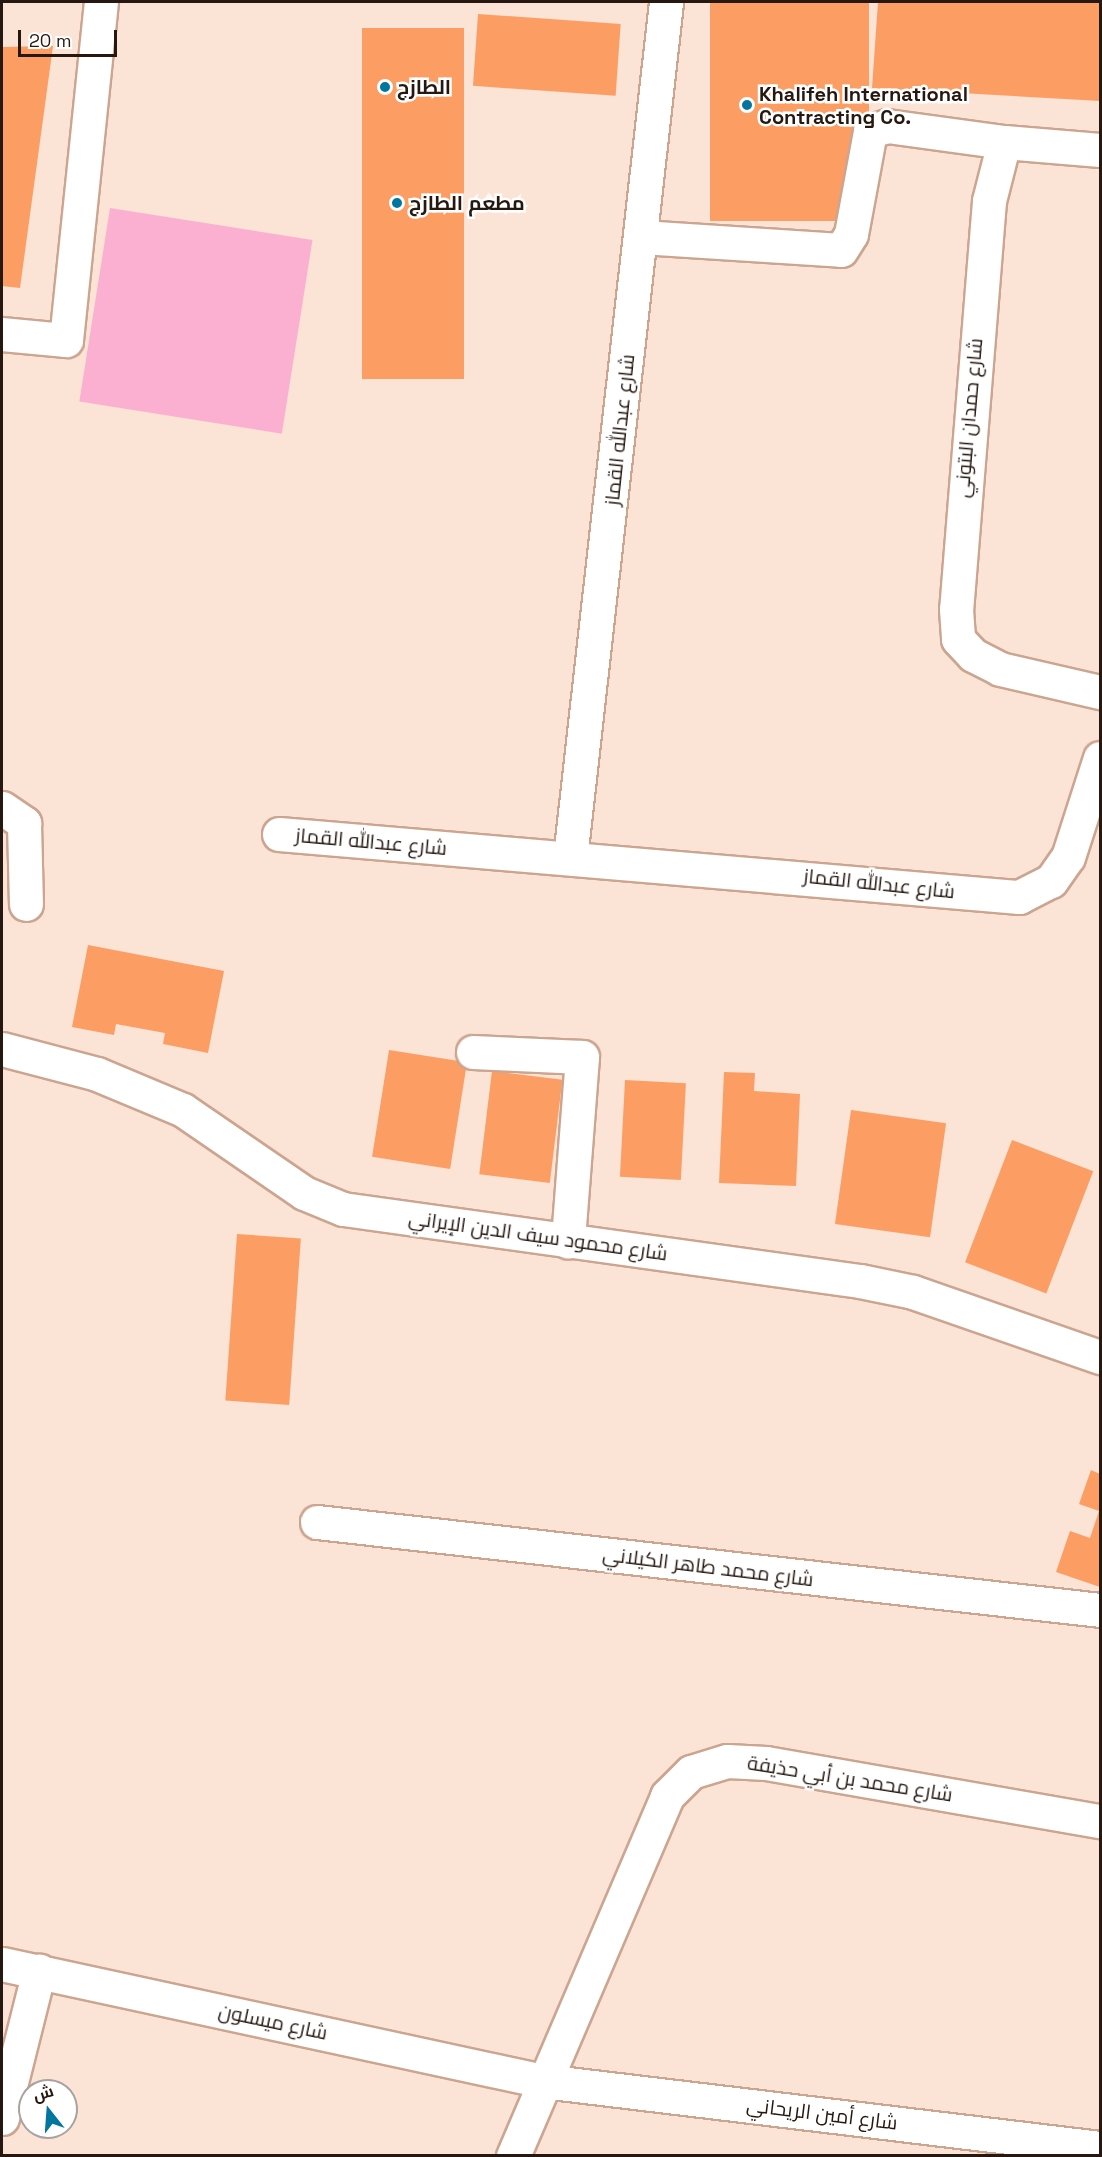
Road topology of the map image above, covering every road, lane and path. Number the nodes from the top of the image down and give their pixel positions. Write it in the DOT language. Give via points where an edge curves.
graph roads {
  1 [pos="100,2"];
  2 [pos="666,2"];
  3 [pos="1004,142"];
  4 [pos="1101,150"];
  5 [pos="641,237"];
  6 [pos="2,334"];
  7 [pos="1101,692"];
  8 [pos="1101,758"];
  9 [pos="2,808"];
  10 [pos="279,834"];
  11 [pos="570,858"];
  12 [pos="26,904"];
  13 [pos="2,1049"];
  14 [pos="473,1052"];
  15 [pos="567,1241"];
  16 [pos="1101,1357"];
  17 [pos="317,1522"];
  18 [pos="1101,1610"];
  19 [pos="1101,1821"];
  20 [pos="2,1964"];
  21 [pos="39,1971"];
  22 [pos="543,2081"];
  23 [pos="2,2118"];
  24 [pos="1101,2148"];
  25 [pos="513,2156"];
  1 -- 6 [label="street" via="66,340"];
  2 -- 5 [label="street, شارع عبدالله القماز"];
  3 -- 4 [label="street"];
  3 -- 5 [label="street" via="874,128 866,136 851,234 841,250"];
  3 -- 7 [label="street, شارع حمدان البتوني" via="988,201 963,480 958,639 973,655 1000,669"];
  5 -- 11 [label="street, شارع عبدالله القماز"];
  8 -- 11 [label="street, شارع عبدالله القماز" via="1068,857 1051,881 1019,897"];
  9 -- 12 [label="street" via="24,823"];
  10 -- 11 [label="street, شارع عبدالله القماز"];
  13 -- 15 [label="street, شارع محمود سيف الدين الإيراني" via="97,1074 183,1110 304,1193 343,1209"];
  14 -- 15 [label="street" via="582,1058"];
  15 -- 16 [label="street, شارع محمود سيف الدين الإيراني" via="913,1292"];
  17 -- 18 [label="street, شارع محمد طاهر الكيلاني"];
  19 -- 22 [label="street, شارع محمد بن أبي حذيفة" via="766,1764 727,1761 691,1773 667,1796"];
  20 -- 21 [label="street, شارع ميسلون"];
  21 -- 22 [label="street, شارع ميسلون"];
  21 -- 23 [label="street"];
  22 -- 24 [label="street, شارع أمين الريحاني"];
  22 -- 25 [label="street, شارع محمد بن أبي حذيفة"];
}
